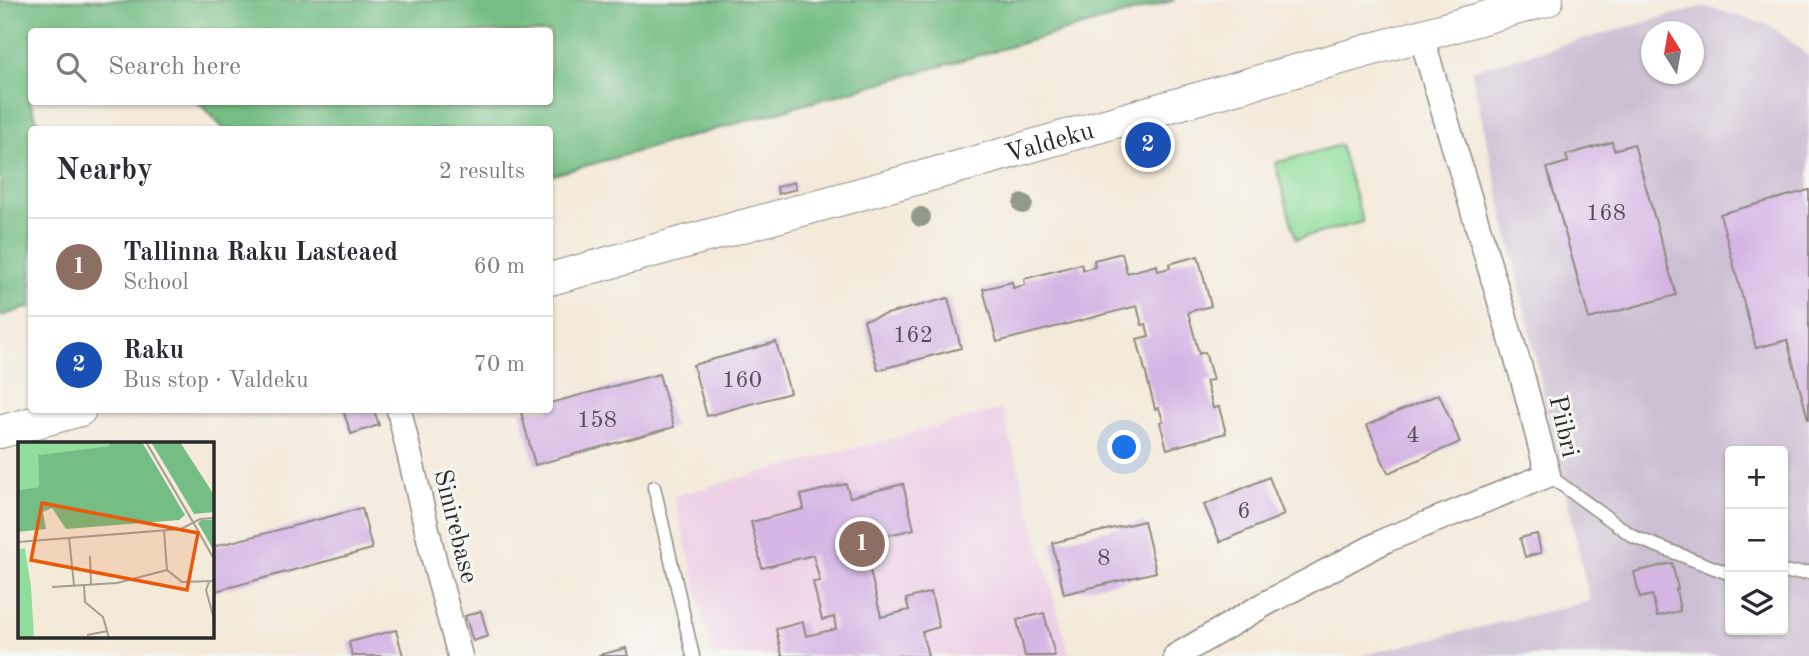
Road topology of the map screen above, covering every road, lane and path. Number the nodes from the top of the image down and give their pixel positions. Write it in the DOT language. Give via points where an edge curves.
graph roads {
  1 [pos="1547,0"];
  2 [pos="1421,35"];
  3 [pos="553,278"];
  4 [pos="69,413"];
  5 [pos="400,413"];
  6 [pos="0,432"];
  7 [pos="1548,475"];
  8 [pos="654,487"];
  9 [pos="1725,572"];
  10 [pos="1809,572"];
  11 [pos="1788,573"];
  12 [pos="460,656"];
  13 [pos="693,656"];
  14 [pos="1176,656"];
  1 -- 2 [label="street, Valdeku"];
  2 -- 3 [label="street, Valdeku"];
  2 -- 7 [label="street, Piibri"];
  4 -- 6 [label="street"];
  5 -- 12 [label="street, Sinirebase"];
  7 -- 9 [label="lane" via="1634,537"];
  7 -- 14 [label="street, Piibri" via="1386,540"];
  8 -- 13 [label="lane"];
  10 -- 11 [label="lane"];
}
